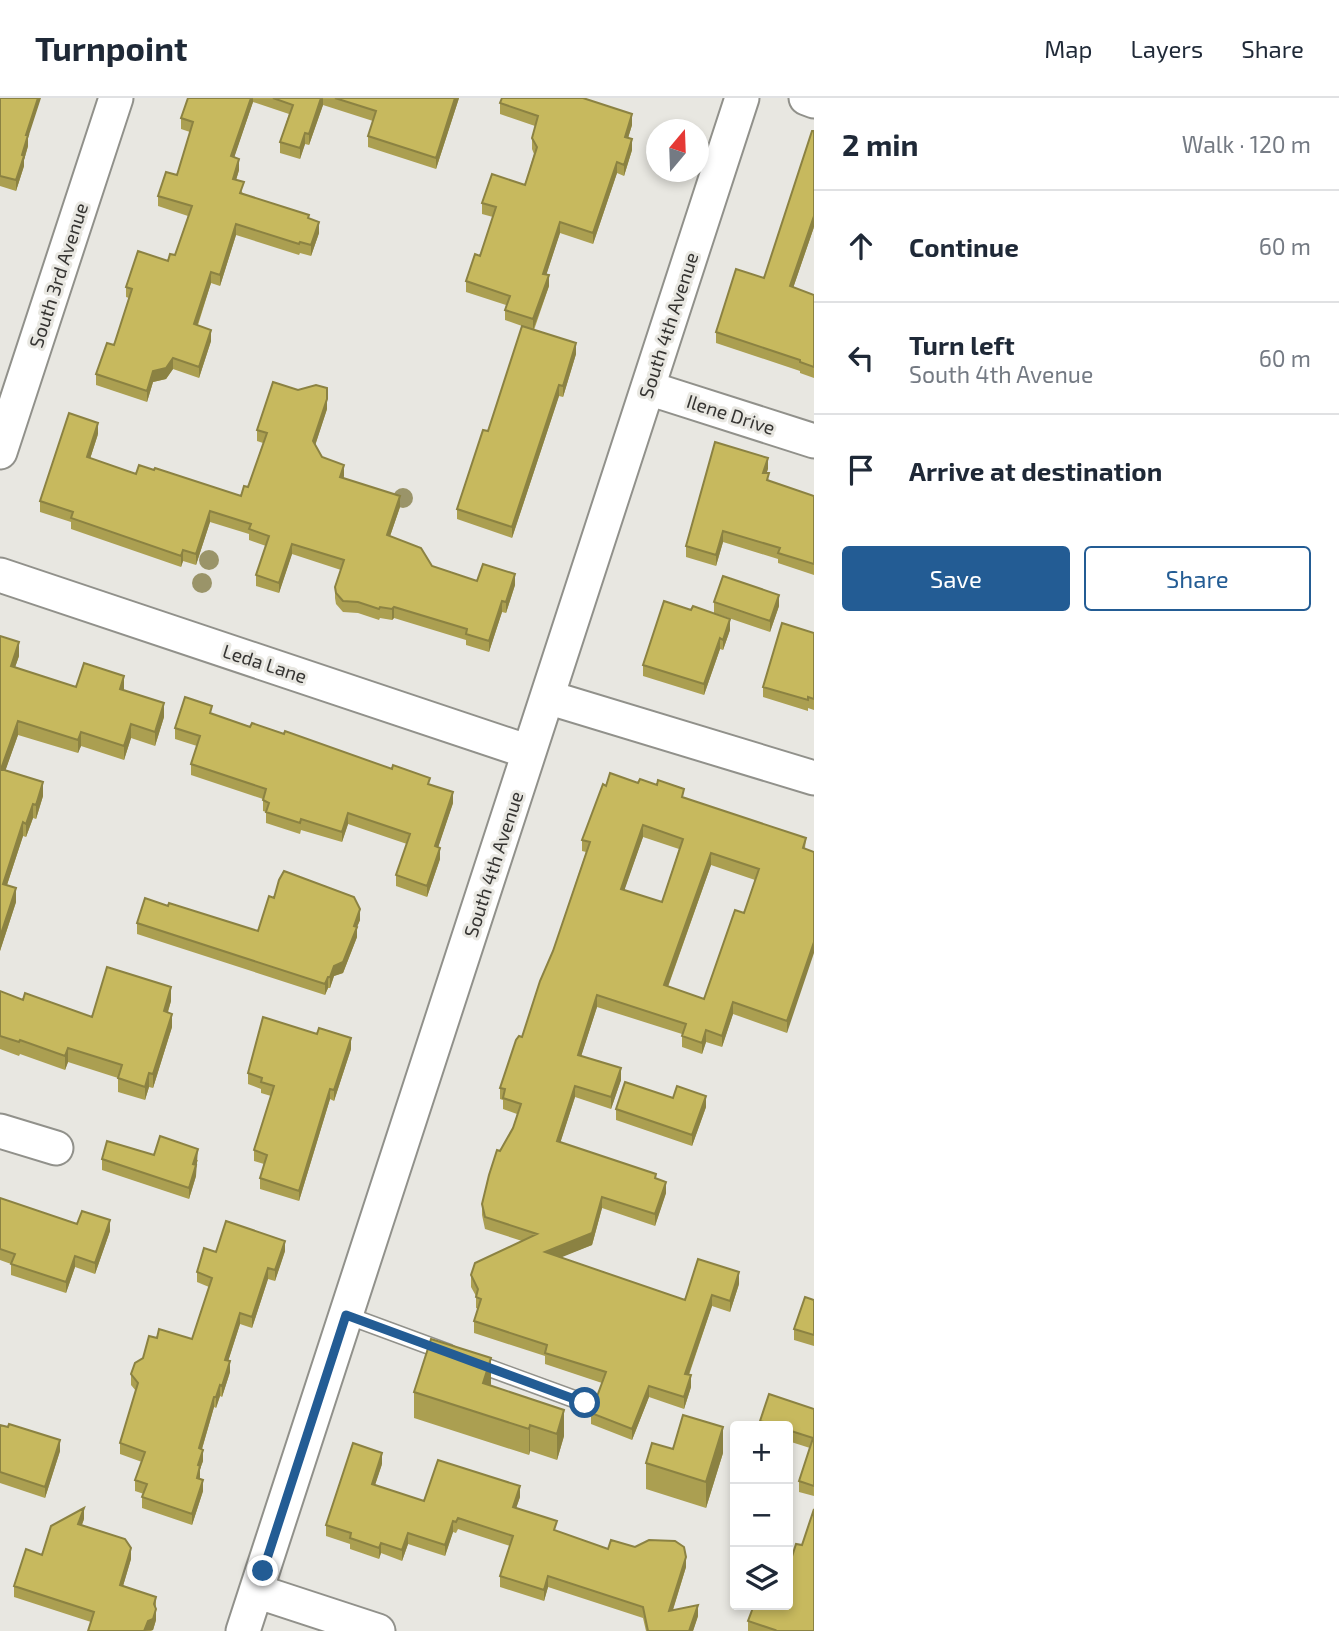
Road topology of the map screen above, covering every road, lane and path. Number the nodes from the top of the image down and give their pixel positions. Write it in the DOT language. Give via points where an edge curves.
graph roads {
  1 [pos="116,98"];
  2 [pos="742,98"];
  3 [pos="806,98"];
  4 [pos="814,101"];
  5 [pos="648,388"];
  6 [pos="814,441"];
  7 [pos="0,453"];
  8 [pos="0,575"];
  9 [pos="547,696"];
  10 [pos="529,752"];
  11 [pos="814,778"];
  12 [pos="0,1131"];
  13 [pos="56,1148"];
  14 [pos="346,1315"];
  15 [pos="585,1403"];
  16 [pos="256,1591"];
  17 [pos="243,1631"];
  18 [pos="378,1631"];
  1 -- 7 [label="street, South 3rd Avenue"];
  2 -- 5 [label="street, South 4th Avenue"];
  3 -- 4 [label="street"];
  5 -- 6 [label="street, Ilene Drive"];
  5 -- 9 [label="street, South 4th Avenue"];
  8 -- 10 [label="street, Leda Lane"];
  9 -- 10 [label="street, South 4th Avenue"];
  9 -- 11 [label="street"];
  10 -- 14 [label="street, South 4th Avenue"];
  12 -- 13 [label="street"];
  14 -- 15 [label="lane"];
  14 -- 16 [label="street, South 4th Avenue"];
  16 -- 17 [label="street, South 4th Avenue"];
  16 -- 18 [label="street"];
}
